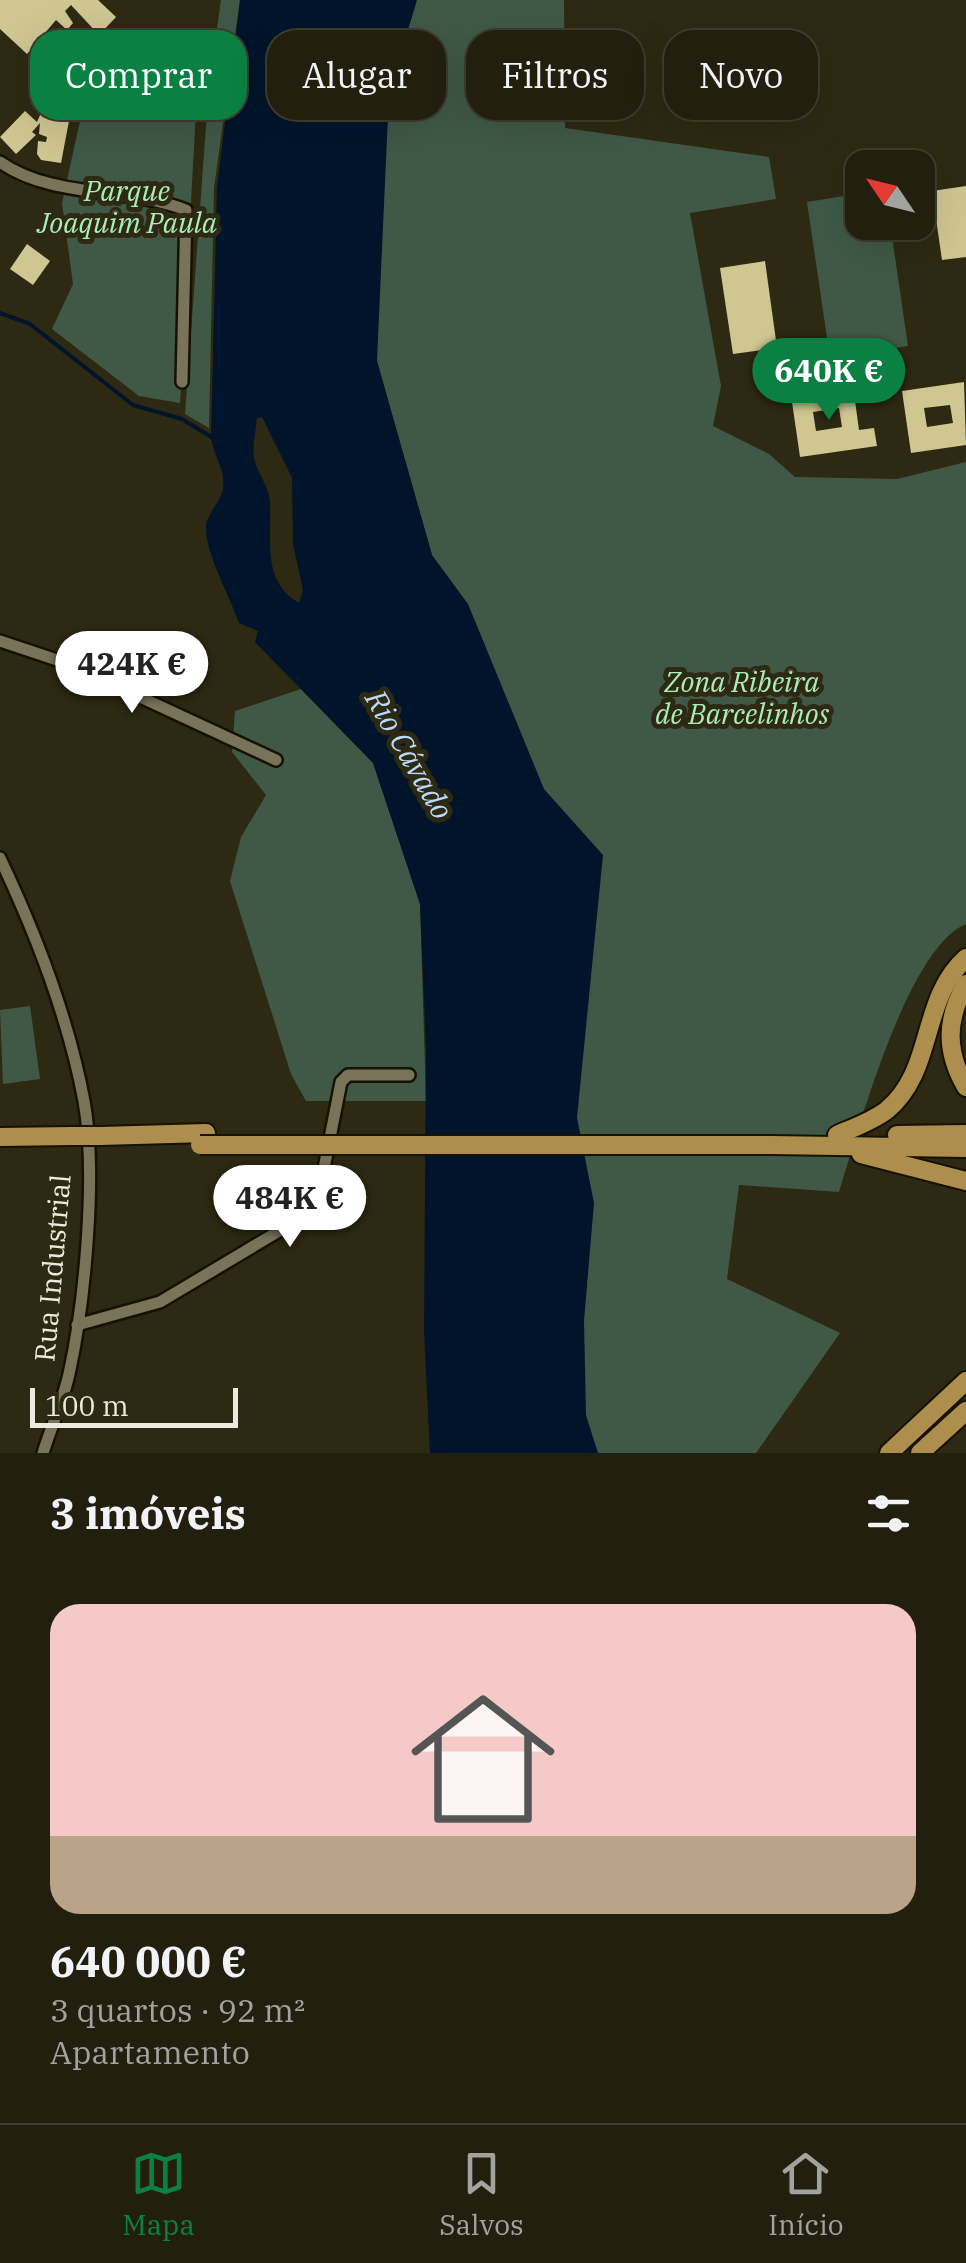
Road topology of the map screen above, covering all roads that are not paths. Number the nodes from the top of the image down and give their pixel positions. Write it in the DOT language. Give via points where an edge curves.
graph roads {
  1 [pos="0,162"];
  2 [pos="182,382"];
  3 [pos="0,641"];
  4 [pos="276,760"];
  5 [pos="0,858"];
  6 [pos="966,958"];
  7 [pos="966,984"];
  8 [pos="409,1075"];
  9 [pos="966,1087"];
  10 [pos="966,1134"];
  11 [pos="0,1137"];
  12 [pos="840,1140"];
  13 [pos="72,1141"];
  14 [pos="0,1147"];
  15 [pos="966,1148"];
  16 [pos="966,1181"];
  17 [pos="77,1325"];
  18 [pos="966,1381"];
  19 [pos="966,1411"];
  20 [pos="42,1453"];
  21 [pos="890,1453"];
  22 [pos="920,1453"];
  1 -- 2 [label="street" via="61,186 134,193 186,210"];
  3 -- 4 [label="street" via="69,664"];
  5 -- 17 [label="street, Rua Industrial" via="44,952 84,1104 88,1205"];
  6 -- 12 [label="main road" via="942,987 908,1086 886,1111"];
  7 -- 9 [label="main road" via="949,1033"];
  8 -- 17 [label="street" via="348,1075 341,1082 316,1209 160,1302"];
  10 -- 12 [label="main road"];
  11 -- 13 [label="main road"];
  12 -- 13 [label="main road, bridge"];
  12 -- 15 [label="main road"];
  12 -- 16 [label="main road" via="862,1154"];
  13 -- 14 [label="main road"];
  17 -- 20 [label="street, Rua Industrial" via="69,1376"];
  18 -- 21 [label="main road"];
  19 -- 22 [label="main road"];
}
